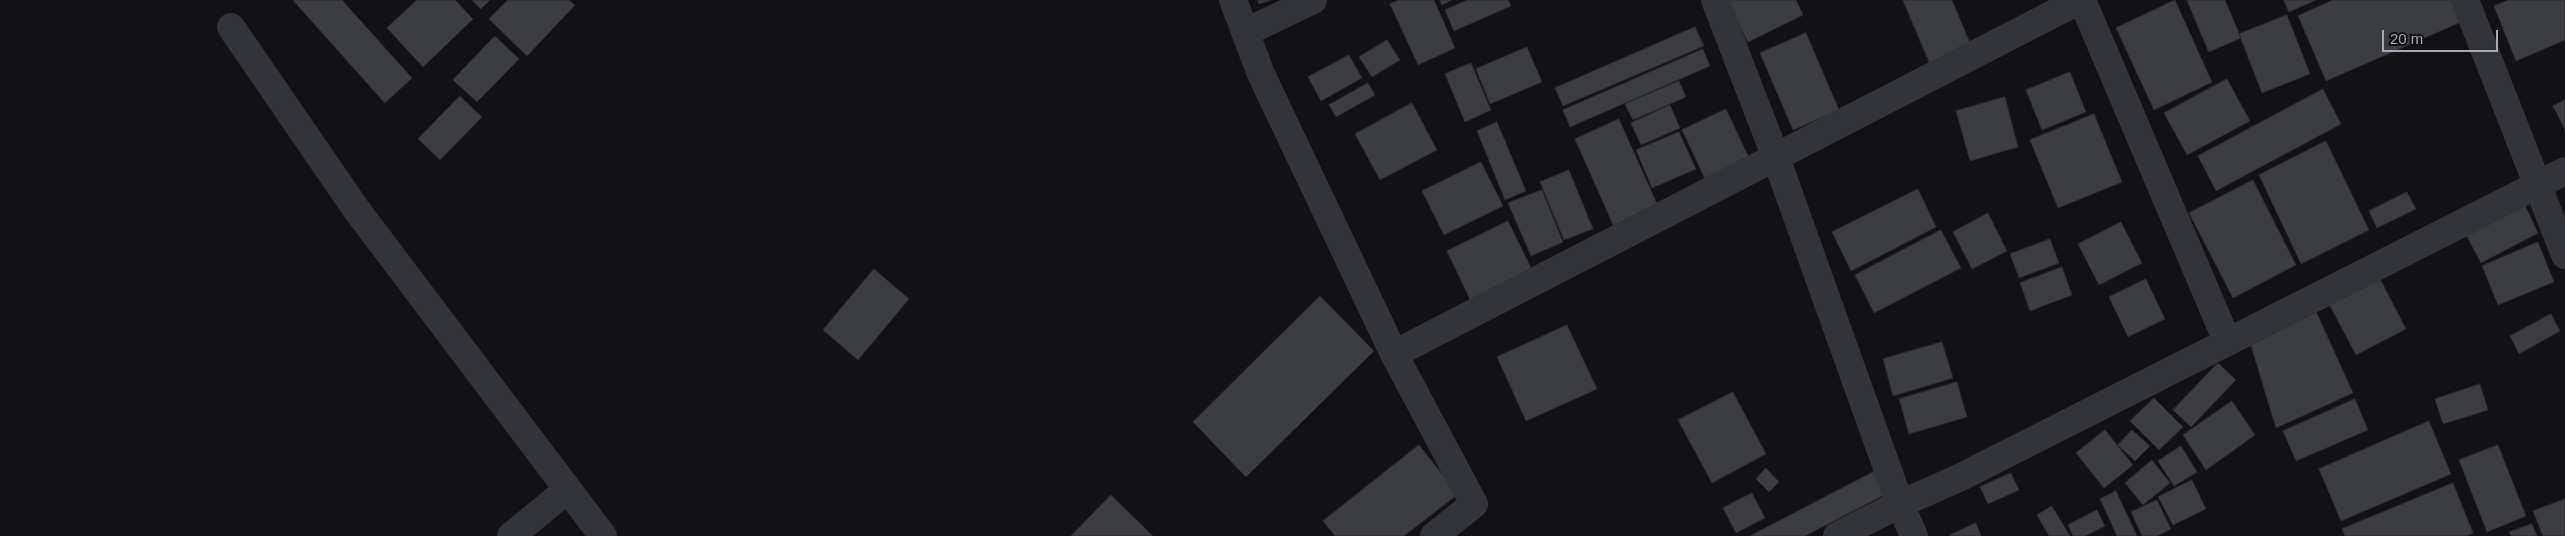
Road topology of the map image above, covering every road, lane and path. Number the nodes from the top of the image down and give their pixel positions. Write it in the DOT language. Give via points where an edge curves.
graph roads {
  1 [pos="1233,0"];
  2 [pos="1313,0"];
  3 [pos="1715,0"];
  4 [pos="2081,0"];
  5 [pos="2465,0"];
  6 [pos="231,27"];
  7 [pos="1246,32"];
  8 [pos="1775,155"];
  9 [pos="2565,171"];
  10 [pos="2536,185"];
  11 [pos="2565,255"];
  12 [pos="2227,341"];
  13 [pos="1394,354"];
  14 [pos="568,490"];
  15 [pos="1900,504"];
  16 [pos="511,536"];
  17 [pos="602,536"];
  18 [pos="1434,536"];
  19 [pos="1837,536"];
  20 [pos="1914,536"];
  1 -- 7 [label="street"];
  2 -- 7 [label="street"];
  3 -- 8 [label="street"];
  4 -- 8 [label="street"];
  4 -- 12 [label="street"];
  5 -- 10 [label="street"];
  6 -- 14 [label="street" via="356,209"];
  7 -- 13 [label="street" via="1261,74"];
  8 -- 13 [label="street"];
  8 -- 15 [label="street"];
  9 -- 10 [label="street"];
  10 -- 11 [label="street"];
  10 -- 12 [label="street"];
  12 -- 15 [label="street" via="1959,478"];
  13 -- 18 [label="street" via="1474,504"];
  14 -- 16 [label="street"];
  14 -- 17 [label="street"];
  15 -- 19 [label="street"];
  15 -- 20 [label="street"];
}
